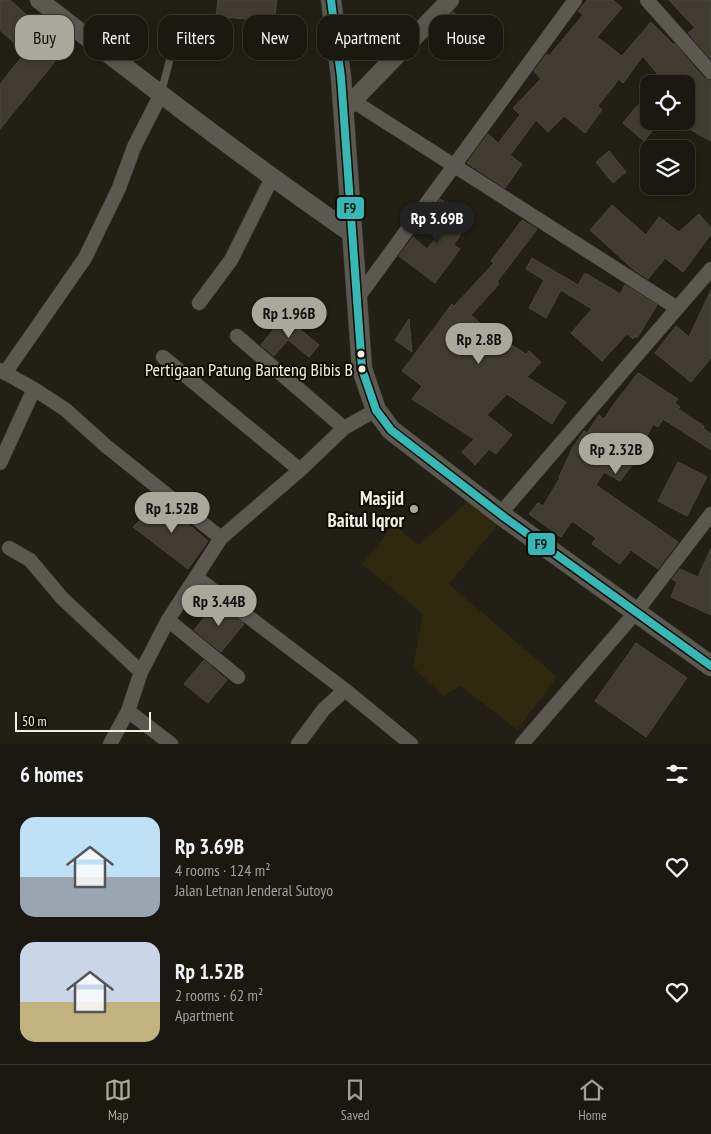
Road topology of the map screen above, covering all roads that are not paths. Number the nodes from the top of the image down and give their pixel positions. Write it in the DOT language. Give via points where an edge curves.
graph roads {
  1 [pos="39,0"];
  2 [pos="331,0"];
  3 [pos="450,0"];
  4 [pos="575,0"];
  5 [pos="646,0"];
  6 [pos="170,60"];
  7 [pos="711,72"];
  8 [pos="160,96"];
  9 [pos="348,106"];
  10 [pos="454,164"];
  11 [pos="272,178"];
  12 [pos="351,233"];
  13 [pos="709,275"];
  14 [pos="356,300"];
  15 [pos="198,303"];
  16 [pos="677,308"];
  17 [pos="237,336"];
  18 [pos="163,357"];
  19 [pos="2,371"];
  20 [pos="34,389"];
  21 [pos="376,410"];
  22 [pos="344,428"];
  23 [pos="0,463"];
  24 [pos="300,470"];
  25 [pos="500,514"];
  26 [pos="711,514"];
  27 [pos="221,538"];
  28 [pos="9,548"];
  29 [pos="196,577"];
  30 [pos="636,612"];
  31 [pos="168,620"];
  32 [pos="711,666"];
  33 [pos="141,672"];
  34 [pos="238,678"];
  35 [pos="345,690"];
  36 [pos="128,711"];
  37 [pos="404,742"];
  38 [pos="110,744"];
  39 [pos="171,744"];
  40 [pos="298,744"];
  41 [pos="522,744"];
  1 -- 8 [label="street"];
  2 -- 9 [label="main road"];
  3 -- 9 [label="street"];
  4 -- 10 [label="street"];
  5 -- 7 [label="street"];
  6 -- 8 [label="lane"];
  8 -- 11 [label="street"];
  8 -- 19 [label="street" via="85,258"];
  9 -- 10 [label="street"];
  9 -- 12 [label="main road"];
  10 -- 14 [label="street"];
  10 -- 16 [label="street"];
  11 -- 12 [label="street"];
  11 -- 15 [label="street" via="231,260"];
  12 -- 14 [label="main road"];
  13 -- 16 [label="street"];
  14 -- 21 [label="main road" via="362,369"];
  16 -- 25 [label="street"];
  17 -- 22 [label="street"];
  18 -- 24 [label="street"];
  19 -- 20 [label="street"];
  20 -- 23 [label="street"];
  20 -- 27 [label="street" via="66,410"];
  21 -- 22 [label="street"];
  21 -- 25 [label="main road" via="391,430"];
  22 -- 24 [label="street"];
  24 -- 27 [label="street"];
  25 -- 30 [label="main road"];
  26 -- 30 [label="street"];
  27 -- 29 [label="street"];
  28 -- 33 [label="street" via="30,560 62,598"];
  29 -- 31 [label="street"];
  29 -- 35 [label="street"];
  30 -- 32 [label="main road"];
  30 -- 41 [label="street"];
  31 -- 33 [label="street"];
  31 -- 34 [label="street"];
  33 -- 36 [label="street"];
  35 -- 37 [label="street"];
  35 -- 40 [label="street" via="324,709"];
  36 -- 38 [label="street"];
  36 -- 39 [label="street"];
}
